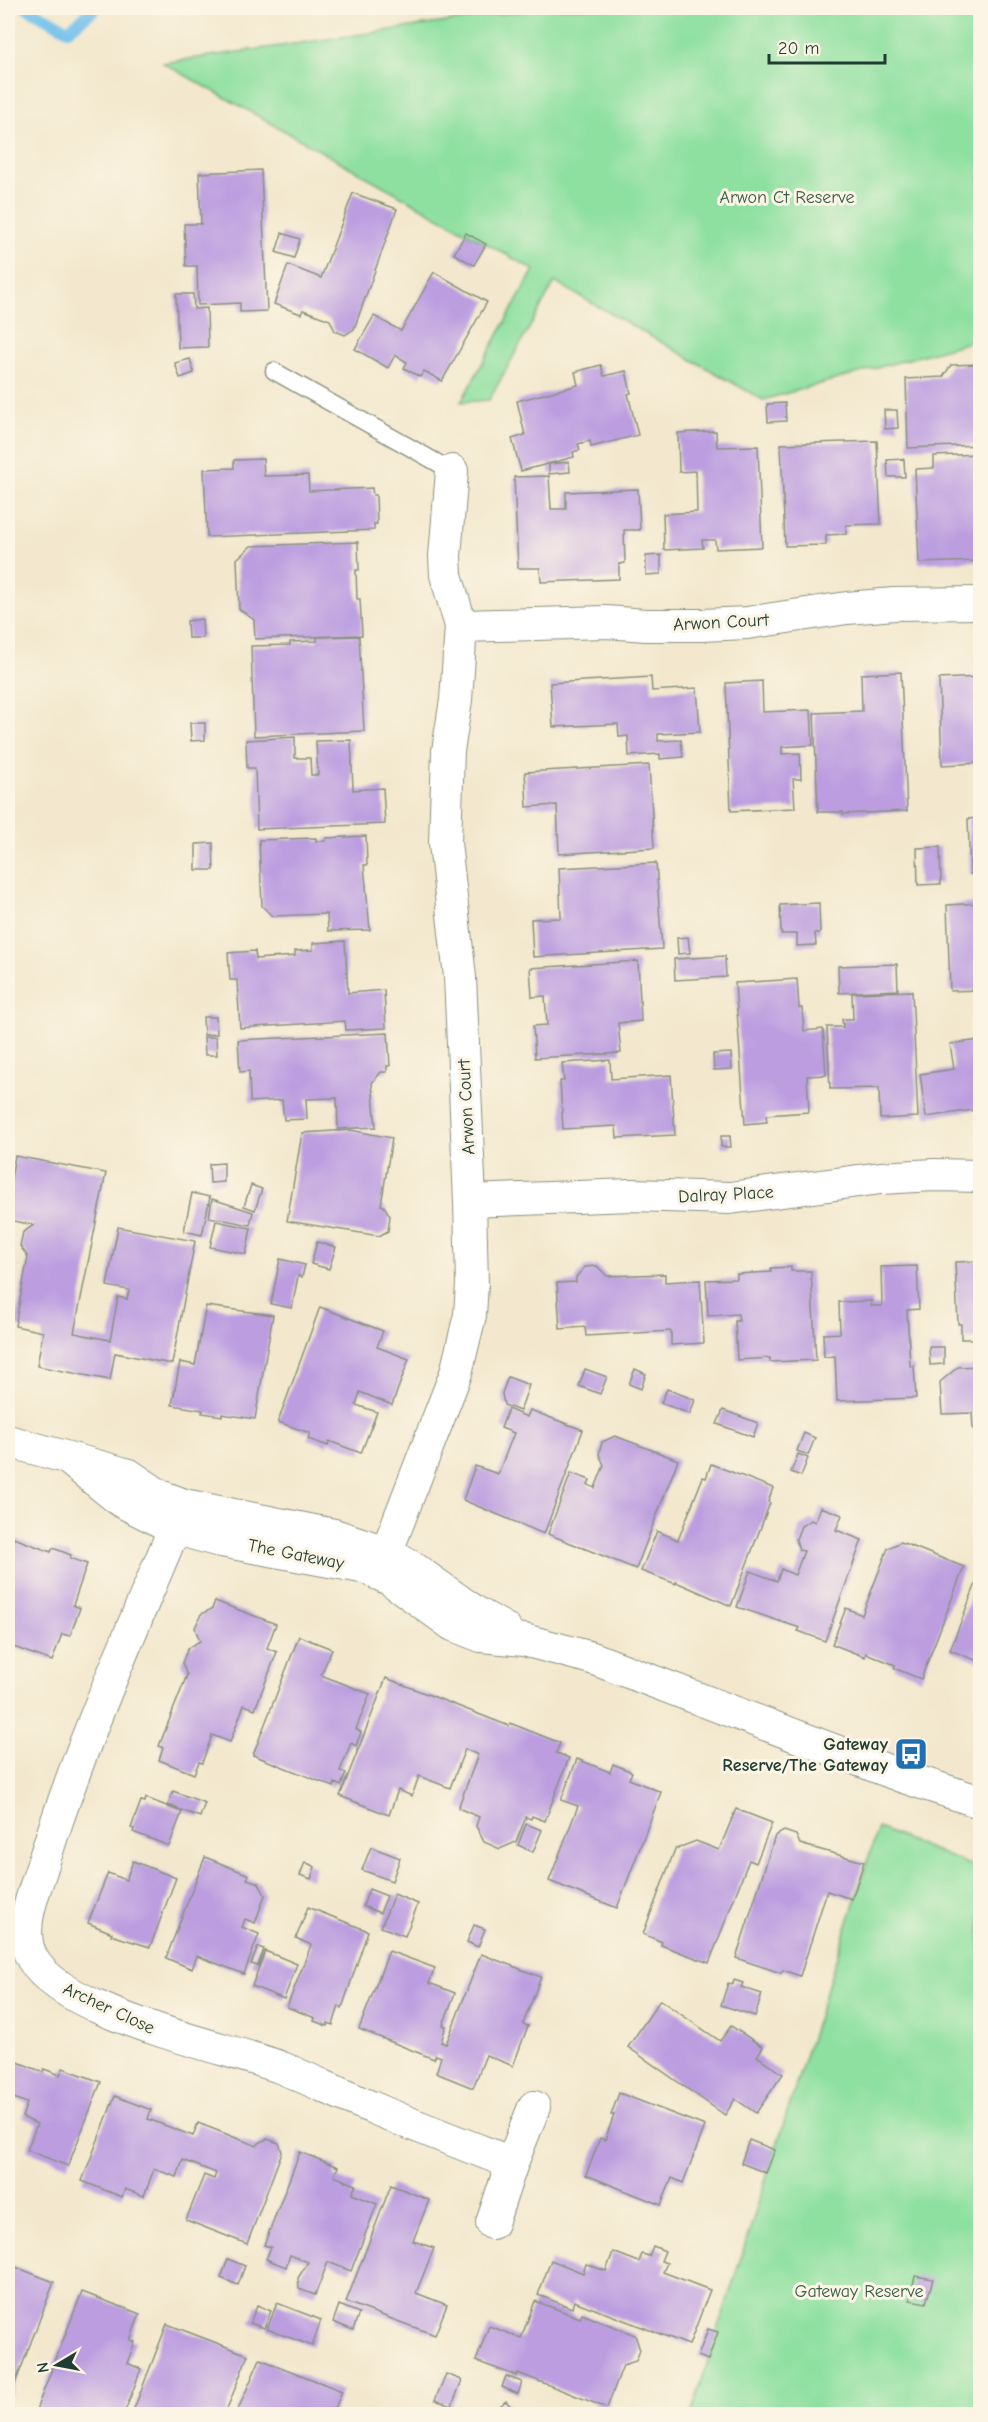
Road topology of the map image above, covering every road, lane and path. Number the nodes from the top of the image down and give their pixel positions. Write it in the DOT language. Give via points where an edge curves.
graph roads {
  1 [pos="274,371"];
  2 [pos="452,471"];
  3 [pos="981,603"];
  4 [pos="461,626"];
  5 [pos="981,1176"];
  6 [pos="470,1200"];
  7 [pos="8,1442"];
  8 [pos="179,1517"];
  9 [pos="381,1563"];
  10 [pos="981,1802"];
  11 [pos="534,2107"];
  12 [pos="512,2163"];
  13 [pos="492,2223"];
  1 -- 2 [label="lane, Arwon Court"];
  2 -- 4 [label="street, Arwon Court" via="446,575"];
  3 -- 4 [label="street, Arwon Court" via="847,608 747,623"];
  4 -- 6 [label="street, Arwon Court" via="448,751 445,843 460,977"];
  5 -- 6 [label="street, Dalray Place" via="881,1178 730,1198 632,1195"];
  6 -- 9 [label="street, Arwon Court" via="472,1284 464,1344"];
  7 -- 8 [label="street, The Gateway" via="129,1475 160,1496"];
  8 -- 9 [label="street, The Gateway" via="334,1535"];
  8 -- 12 [label="street, Archer Close" via="60,1810 27,1919 28,1950 48,1978 123,2018 258,2059"];
  9 -- 10 [label="street, The Gateway" via="412,1567 475,1612 524,1640 592,1658 901,1776"];
  11 -- 12 [label="street"];
  12 -- 13 [label="street"];
}
